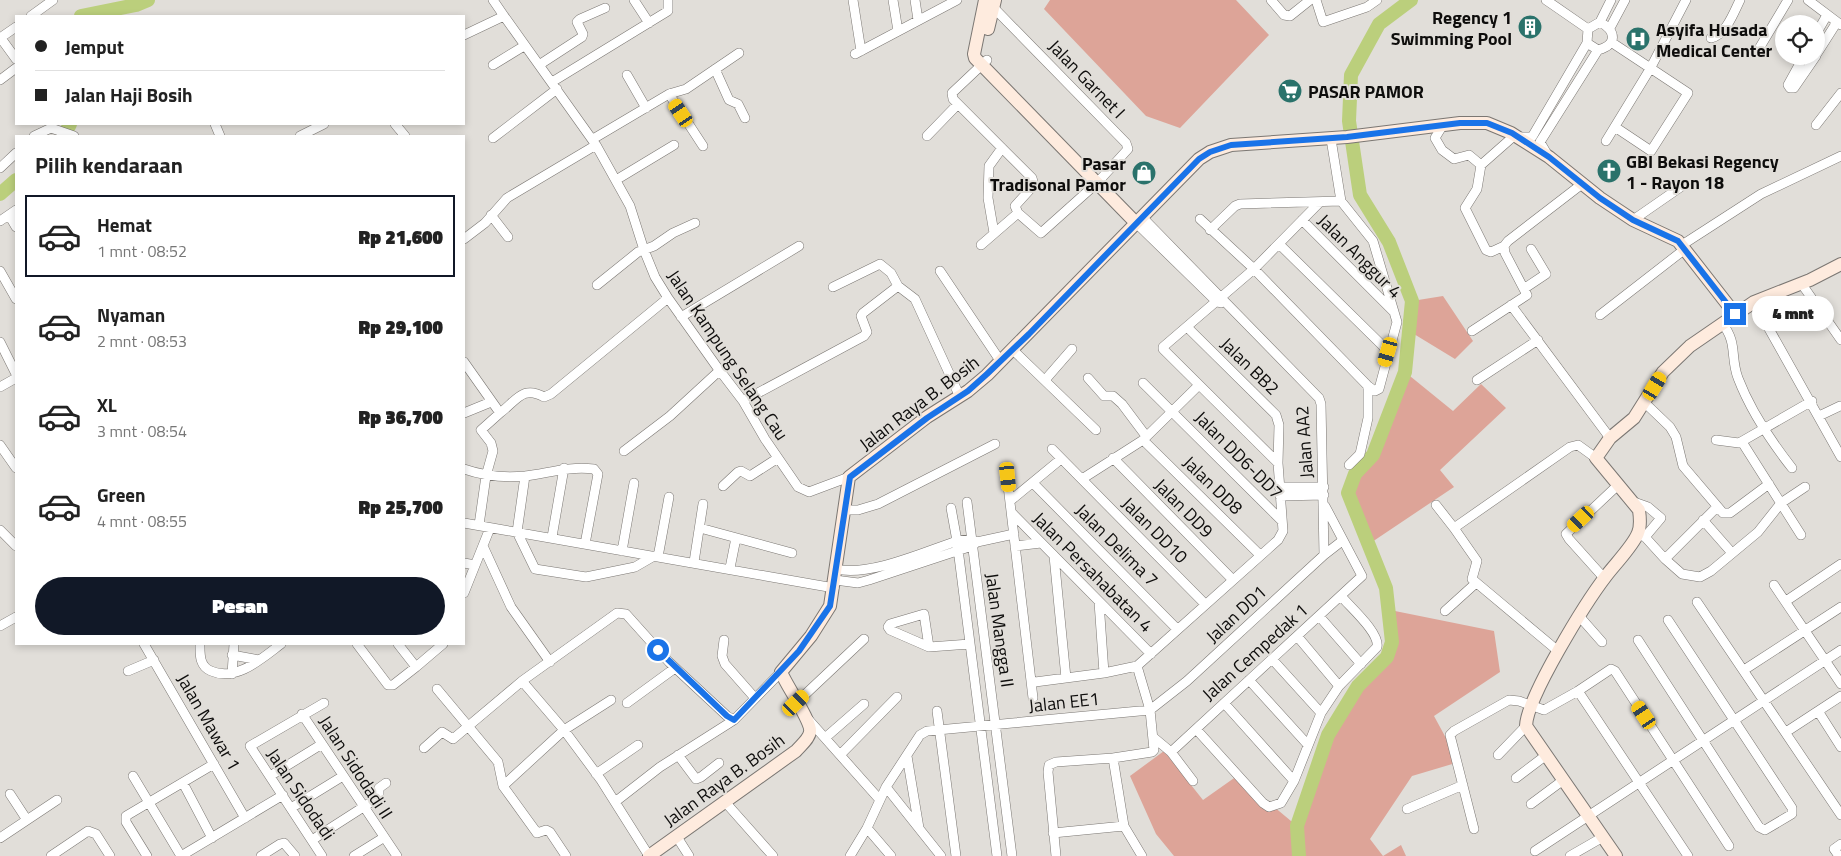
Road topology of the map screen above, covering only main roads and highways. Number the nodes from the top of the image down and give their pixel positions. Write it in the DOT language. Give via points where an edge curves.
graph roads {
  1 [pos="991,2"];
  2 [pos="1139,220"];
  3 [pos="1841,264"];
  4 [pos="1735,314"];
  5 [pos="649,856"];
  6 [pos="1616,856"];
  1 -- 2 [label="main road" via="974,54"];
  2 -- 4 [label="main road, Jalan Raya B. Bosih" via="1199,159 1231,145 1331,139 1487,123 1516,136 1549,157 1633,220 1672,237 1684,247"];
  2 -- 5 [label="main road, Jalan Raya B. Bosih" via="1001,362 960,397 850,477 830,606 780,672 808,719 808,737 796,751"];
  3 -- 4 [label="main road" via="1754,302"];
  4 -- 6 [label="main road" via="1672,362 1634,418 1610,438 1596,458 1639,510 1642,535 1604,578 1558,652 1526,717 1526,726 1545,756"];
}
